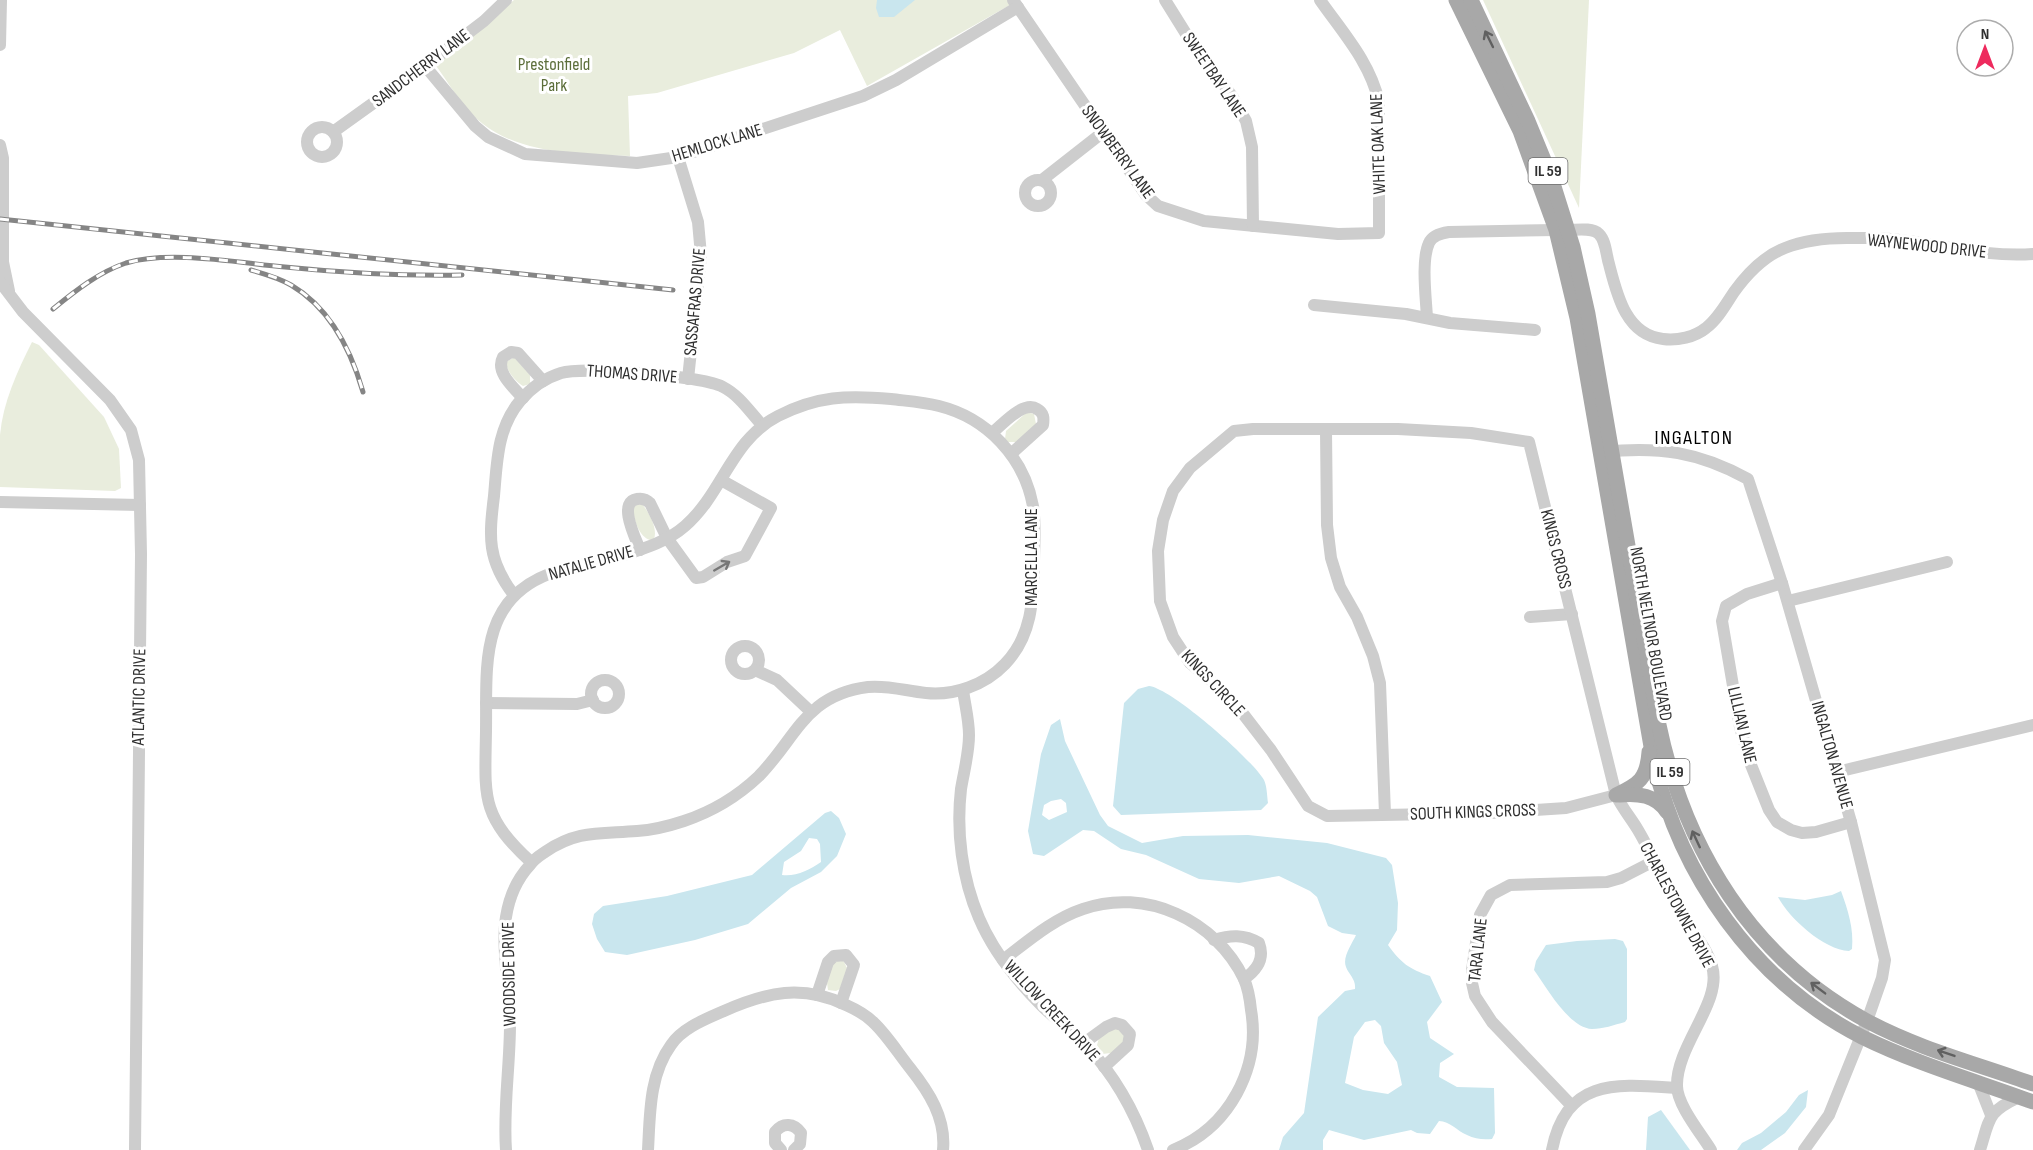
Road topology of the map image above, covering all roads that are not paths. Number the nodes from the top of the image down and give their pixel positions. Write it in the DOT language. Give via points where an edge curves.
graph roads {
  1 [pos="1,0"];
  2 [pos="506,0"];
  3 [pos="1165,0"];
  4 [pos="1320,0"];
  5 [pos="1456,0"];
  6 [pos="1470,0"];
  7 [pos="1016,4"];
  8 [pos="0,45"];
  9 [pos="425,66"];
  10 [pos="333,132"];
  11 [pos="1102,133"];
  12 [pos="0,145"];
  13 [pos="678,157"];
  14 [pos="1042,180"];
  15 [pos="1253,226"];
  16 [pos="1562,230"];
  17 [pos="1379,233"];
  18 [pos="2033,254"];
  19 [pos="0,282"];
  20 [pos="9,293"];
  21 [pos="1314,305"];
  22 [pos="1427,318"];
  23 [pos="1535,330"];
  24 [pos="688,379"];
  25 [pos="543,381"];
  26 [pos="523,398"];
  27 [pos="762,425"];
  28 [pos="1402,429"];
  29 [pos="1326,430"];
  30 [pos="993,432"];
  31 [pos="1606,452"];
  32 [pos="1011,454"];
  33 [pos="721,480"];
  34 [pos="0,502"];
  35 [pos="140,505"];
  36 [pos="667,538"];
  37 [pos="640,550"];
  38 [pos="1947,562"];
  39 [pos="1782,583"];
  40 [pos="514,594"];
  41 [pos="1788,601"];
  42 [pos="1572,614"];
  43 [pos="1530,616"];
  44 [pos="755,670"];
  45 [pos="963,690"];
  46 [pos="593,700"];
  47 [pos="486,703"];
  48 [pos="810,711"];
  49 [pos="2033,725"];
  50 [pos="1649,734"];
  51 [pos="1837,772"];
  52 [pos="1616,795"];
  53 [pos="1385,814"];
  54 [pos="1668,814"];
  55 [pos="1327,816"];
  56 [pos="1851,822"];
  57 [pos="1654,861"];
  58 [pos="531,862"];
  59 [pos="1214,940"];
  60 [pos="1003,960"];
  61 [pos="1244,979"];
  62 [pos="817,995"];
  63 [pos="841,1003"];
  64 [pos="1867,1021"];
  65 [pos="1861,1036"];
  66 [pos="1084,1043"];
  67 [pos="1104,1067"];
  68 [pos="1978,1082"];
  69 [pos="2033,1084"];
  70 [pos="1677,1088"];
  71 [pos="2026,1099"];
  72 [pos="1571,1105"];
  73 [pos="1991,1115"];
  74 [pos="135,1150"];
  75 [pos="506,1150"];
  76 [pos="648,1150"];
  77 [pos="781,1150"];
  78 [pos="794,1150"];
  79 [pos="943,1150"];
  80 [pos="1149,1150"];
  81 [pos="1173,1150"];
  82 [pos="1552,1150"];
  83 [pos="1711,1150"];
  84 [pos="1803,1150"];
  85 [pos="1980,1150"];
  1 -- 8 [label="street"];
  2 -- 9 [label="street, SANDCHERRY LANE"];
  3 -- 15 [label="street, SWEETBAY LANE" via="1232,96 1245,122 1252,147"];
  4 -- 17 [label="street, WHITE OAK LANE" via="1370,71 1376,86"];
  5 -- 16 [label="main road, NORTH NELTNOR BOULEVARD / IL 59" via="1520,131"];
  16 -- 6 [label="main road, NORTH NELTNOR BOULEVARD / IL 59, one-way" via="1551,177"];
  7 -- 11 [label="street, SNOWBERRY LANE"];
  7 -- 13 [label="street, HEMLOCK LANE" via="896,80 863,96"];
  9 -- 10 [label="street, SANDCHERRY LANE"];
  9 -- 13 [label="street, HEMLOCK LANE" via="475,126 525,154 637,163"];
  11 -- 14 [label="street"];
  11 -- 15 [label="street, SNOWBERRY LANE" via="1158,206 1204,221"];
  12 -- 20 [label="street, ATLANTIC DRIVE" via="3,262"];
  13 -- 24 [label="street, SASSAFRAS DRIVE" via="698,222 701,255"];
  15 -- 17 [label="street, SNOWBERRY LANE" via="1338,234"];
  16 -- 18 [label="street, WAYNEWOOD DRIVE" via="1592,230 1599,234 1628,316 1642,333 1670,340 1707,328 1744,279 1763,261 1780,250 1808,241 1881,238 2002,255"];
  16 -- 22 [label="street, WAYNEWOOD DRIVE" via="1449,232 1434,237 1425,256"];
  16 -- 31 [label="main road, NORTH NELTNOR BOULEVARD / IL 59"];
  19 -- 20 [label="street, ATLANTIC DRIVE"];
  20 -- 35 [label="street, ATLANTIC DRIVE" via="110,400 131,430 139,460"];
  21 -- 22 [label="street"];
  22 -- 23 [label="street"];
  24 -- 25 [label="street, THOMAS DRIVE" via="584,370"];
  24 -- 27 [label="street, THOMAS DRIVE" via="724,387"];
  25 -- 26 [label="street, THOMAS DRIVE"];
  25 -- 26 [label="street" via="518,353 503,357 502,372"];
  26 -- 40 [label="street, THOMAS DRIVE" via="510,414 501,439 490,533 494,562"];
  27 -- 30 [label="street, MARCELLA LANE" via="818,399 850,396 943,406"];
  27 -- 33 [label="street, NATALIE DRIVE" via="735,455"];
  28 -- 29 [label="street, KINGS CIRCLE"];
  28 -- 42 [label="street, KINGS CROSS" via="1471,433 1529,442"];
  29 -- 53 [label="street" via="1331,558 1340,587 1373,656 1380,683"];
  29 -- 55 [label="street, KINGS CIRCLE" via="1234,431 1190,468 1173,491 1158,551 1160,602 1173,637 1190,663 1224,691 1244,715 1308,806"];
  30 -- 32 [label="street, MARCELLA LANE"];
  30 -- 32 [label="street" via="1023,408 1040,410 1043,425"];
  31 -- 39 [label="street, INGALTON AVENUE" via="1631,449 1692,455 1723,465 1748,479"];
  31 -- 50 [label="main road, NORTH NELTNOR BOULEVARD / IL 59"];
  64 -- 31 [label="main road, NORTH NELTNOR BOULEVARD / IL 59, one-way" via="1823,992 1768,944 1725,891 1701,851 1670,773"];
  32 -- 45 [label="street, MARCELLA LANE" via="1028,487 1033,507 1033,604 1023,638 1006,664 986,680"];
  33 -- 36 [label="street, NATALIE DRIVE" via="684,527"];
  36 -- 33 [label="street, one-way" via="696,578 745,556 771,508"];
  34 -- 35 [label="street"];
  35 -- 74 [label="street, ATLANTIC DRIVE"];
  36 -- 37 [label="street, NATALIE DRIVE"];
  36 -- 37 [label="street" via="650,503 637,498 630,501 628,515"];
  37 -- 40 [label="street, NATALIE DRIVE" via="552,573"];
  38 -- 41 [label="street"];
  39 -- 41 [label="street, INGALTON AVENUE"];
  39 -- 56 [label="street, LILLIAN LANE" via="1726,606 1722,621 1745,748 1777,822 1802,833"];
  40 -- 47 [label="street, NATALIE DRIVE" via="489,641"];
  41 -- 51 [label="street, INGALTON AVENUE"];
  42 -- 43 [label="street"];
  42 -- 52 [label="street, KINGS CROSS"];
  44 -- 48 [label="street" via="777,680"];
  45 -- 48 [label="street, WOODSIDE DRIVE" via="934,693 866,687 842,693"];
  45 -- 60 [label="street, WILLOW CREEK DRIVE" via="969,734 960,810 963,863 978,916"];
  46 -- 47 [label="street" via="577,704"];
  47 -- 58 [label="street, NATALIE DRIVE" via="488,804 497,825"];
  48 -- 58 [label="street, WOODSIDE DRIVE" via="758,777 718,806 662,827 582,834 562,841"];
  49 -- 51 [label="street"];
  50 -- 52 [label="main road" via="1644,776 1639,784"];
  50 -- 54 [label="main road, NORTH NELTNOR BOULEVARD / IL 59"];
  51 -- 56 [label="street, INGALTON AVENUE"];
  52 -- 53 [label="street, SOUTH KINGS CROSS" via="1566,808"];
  52 -- 54 [label="main road" via="1648,796"];
  52 -- 57 [label="street, CHARLESTOWNE DRIVE"];
  53 -- 55 [label="street, SOUTH KINGS CROSS"];
  54 -- 65 [label="main road, NORTH NELTNOR BOULEVARD / IL 59" via="1702,885 1738,936 1798,993"];
  56 -- 64 [label="street, INGALTON AVENUE" via="1885,960"];
  57 -- 70 [label="street, CHARLESTOWNE DRIVE" via="1713,967 1710,999 1686,1046"];
  57 -- 72 [label="street, TARA LANE" via="1607,882 1510,885 1491,895 1480,915 1472,970 1475,996 1492,1022"];
  58 -- 75 [label="street, WOODSIDE DRIVE" via="514,890 505,928 510,1021"];
  59 -- 60 [label="street" via="1177,913 1143,903 1118,902 1096,905 1063,918"];
  59 -- 61 [label="street" via="1231,957"];
  59 -- 61 [label="street" via="1240,936 1258,943 1261,960"];
  60 -- 66 [label="street, WILLOW CREEK DRIVE" via="1043,1007"];
  61 -- 81 [label="street" via="1253,1035 1242,1083 1216,1123"];
  62 -- 63 [label="street"];
  62 -- 63 [label="street" via="828,962 834,956 846,955 854,966"];
  62 -- 76 [label="street" via="789,992 754,998 699,1023 672,1043 652,1091"];
  63 -- 79 [label="street" via="873,1021 928,1092 939,1115"];
  64 -- 65 [label="street, INGALTON AVENUE"];
  69 -- 64 [label="main road, NORTH NELTNOR BOULEVARD / IL 59, one-way"];
  65 -- 68 [label="main road, NORTH NELTNOR BOULEVARD / IL 59"];
  65 -- 84 [label="street, INGALTON AVENUE" via="1829,1115"];
  66 -- 67 [label="street, WILLOW CREEK DRIVE"];
  66 -- 67 [label="street" via="1115,1023 1127,1029 1128,1045"];
  67 -- 80 [label="street, WILLOW CREEK DRIVE" via="1134,1115"];
  68 -- 71 [label="main road, NORTH NELTNOR BOULEVARD / IL 59"];
  68 -- 73 [label="street"];
  70 -- 72 [label="street" via="1610,1086"];
  70 -- 83 [label="street" via="1689,1118"];
  71 -- 73 [label="street" via="1999,1106"];
  72 -- 82 [label="street"];
  73 -- 85 [label="street"];
  77 -- 78 [label="street" via="775,1143 775,1132 783,1125 794,1126 801,1133 800,1144"];
}
